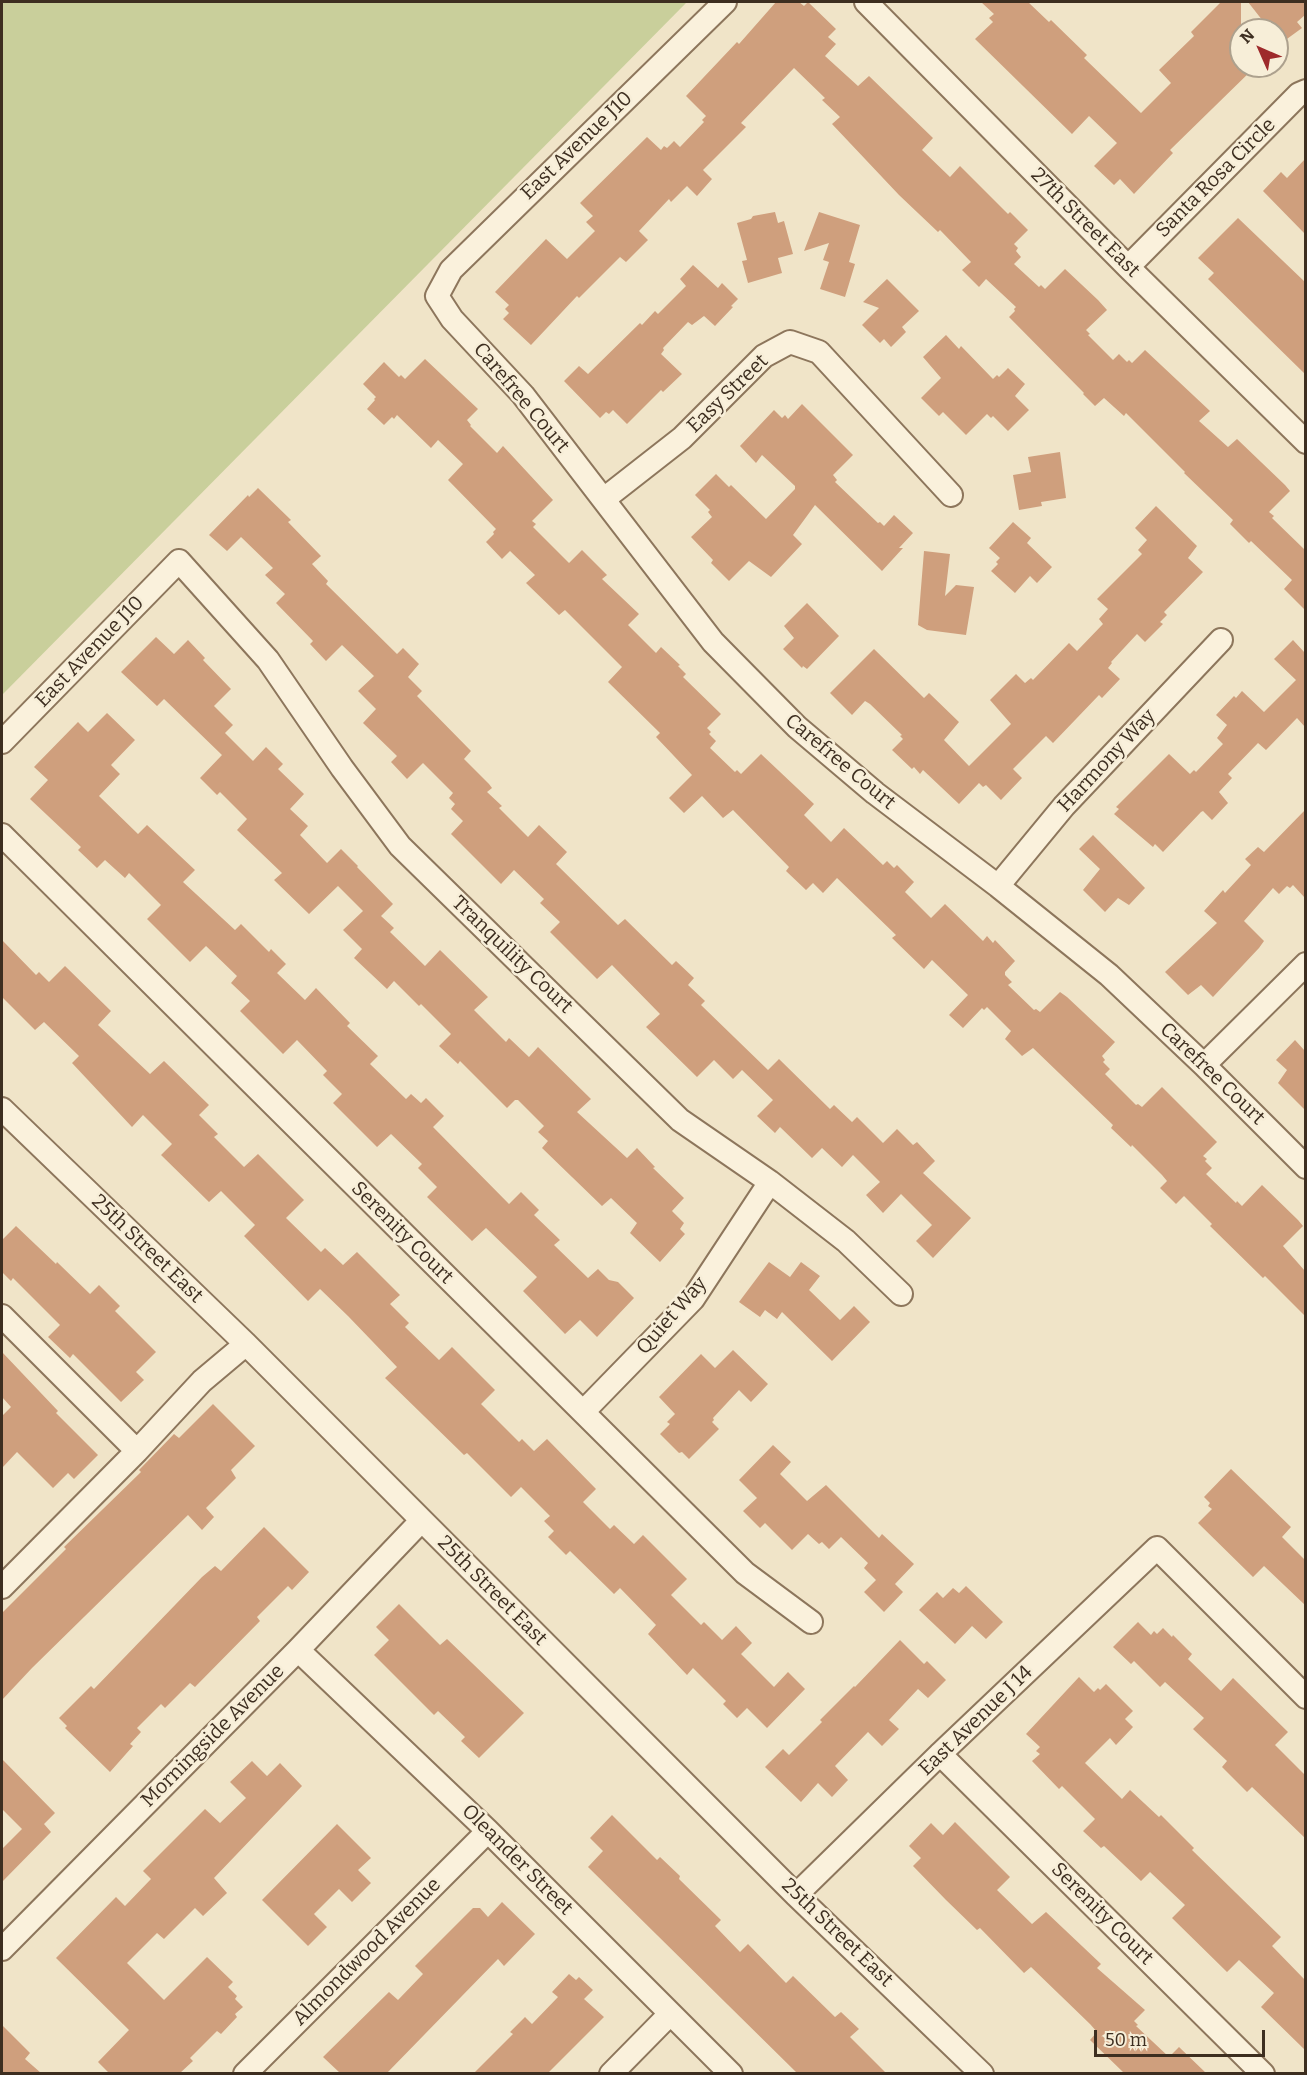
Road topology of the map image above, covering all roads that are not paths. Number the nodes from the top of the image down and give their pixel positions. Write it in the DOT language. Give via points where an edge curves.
graph roads {
  1 [pos="725,2"];
  2 [pos="866,2"];
  3 [pos="1305,91"];
  4 [pos="1128,267"];
  5 [pos="437,296"];
  6 [pos="1305,442"];
  7 [pos="951,495"];
  8 [pos="604,499"];
  9 [pos="179,561"];
  10 [pos="1221,640"];
  11 [pos="2,742"];
  12 [pos="2,835"];
  13 [pos="998,886"];
  14 [pos="1305,964"];
  15 [pos="1204,1065"];
  16 [pos="2,1109"];
  17 [pos="1305,1167"];
  18 [pos="770,1182"];
  19 [pos="901,1294"];
  20 [pos="2,1316"];
  21 [pos="246,1344"];
  22 [pos="583,1412"];
  23 [pos="136,1451"];
  24 [pos="421,1521"];
  25 [pos="2,1587"];
  26 [pos="811,1622"];
  27 [pos="298,1650"];
  28 [pos="1305,1697"];
  29 [pos="940,1754"];
  30 [pos="489,1831"];
  31 [pos="796,1895"];
  32 [pos="2,1949"];
  33 [pos="670,2014"];
  34 [pos="245,2073"];
  35 [pos="611,2073"];
  36 [pos="731,2073"];
  37 [pos="982,2073"];
  38 [pos="1263,2073"];
  1 -- 5 [label="street, East Avenue J10" via="451,270"];
  2 -- 4 [label="street, 27th Street East"];
  3 -- 4 [label="street, Santa Rosa Circle"];
  4 -- 6 [label="street, 27th Street East"];
  5 -- 8 [label="street, Carefree Court" via="452,319 523,395"];
  7 -- 8 [label="street, Easy Street" via="819,352 790,342 764,356 682,438"];
  8 -- 13 [label="street, Carefree Court" via="713,642 796,727"];
  9 -- 11 [label="street, East Avenue J10"];
  9 -- 18 [label="street, Tranquility Court" via="268,660 400,846 680,1120"];
  10 -- 13 [label="street, Harmony Way" via="1064,806"];
  12 -- 22 [label="street, Serenity Court"];
  13 -- 15 [label="street, Carefree Court" via="1109,975"];
  14 -- 15 [label="street"];
  15 -- 17 [label="street, Carefree Court"];
  16 -- 21 [label="street, 25th Street East"];
  18 -- 19 [label="street, Tranquility Court" via="846,1240"];
  18 -- 22 [label="street, Quiet Way" via="693,1299"];
  20 -- 23 [label="street"];
  21 -- 23 [label="street" via="202,1381"];
  21 -- 24 [label="street, 25th Street East"];
  22 -- 26 [label="street, Serenity Court" via="745,1573"];
  23 -- 25 [label="street"];
  24 -- 27 [label="street, Morningside Avenue"];
  24 -- 31 [label="street, 25th Street East"];
  27 -- 30 [label="street, Oleander Street"];
  27 -- 32 [label="street, Morningside Avenue"];
  28 -- 29 [label="street, East Avenue J 14" via="1157,1548"];
  29 -- 31 [label="street, East Avenue J 14"];
  29 -- 38 [label="street, Serenity Court"];
  30 -- 33 [label="street, Oleander Street"];
  30 -- 34 [label="street, Almondwood Avenue"];
  31 -- 37 [label="street, 25th Street East"];
  33 -- 35 [label="street"];
  33 -- 36 [label="street, Oleander Street"];
}
